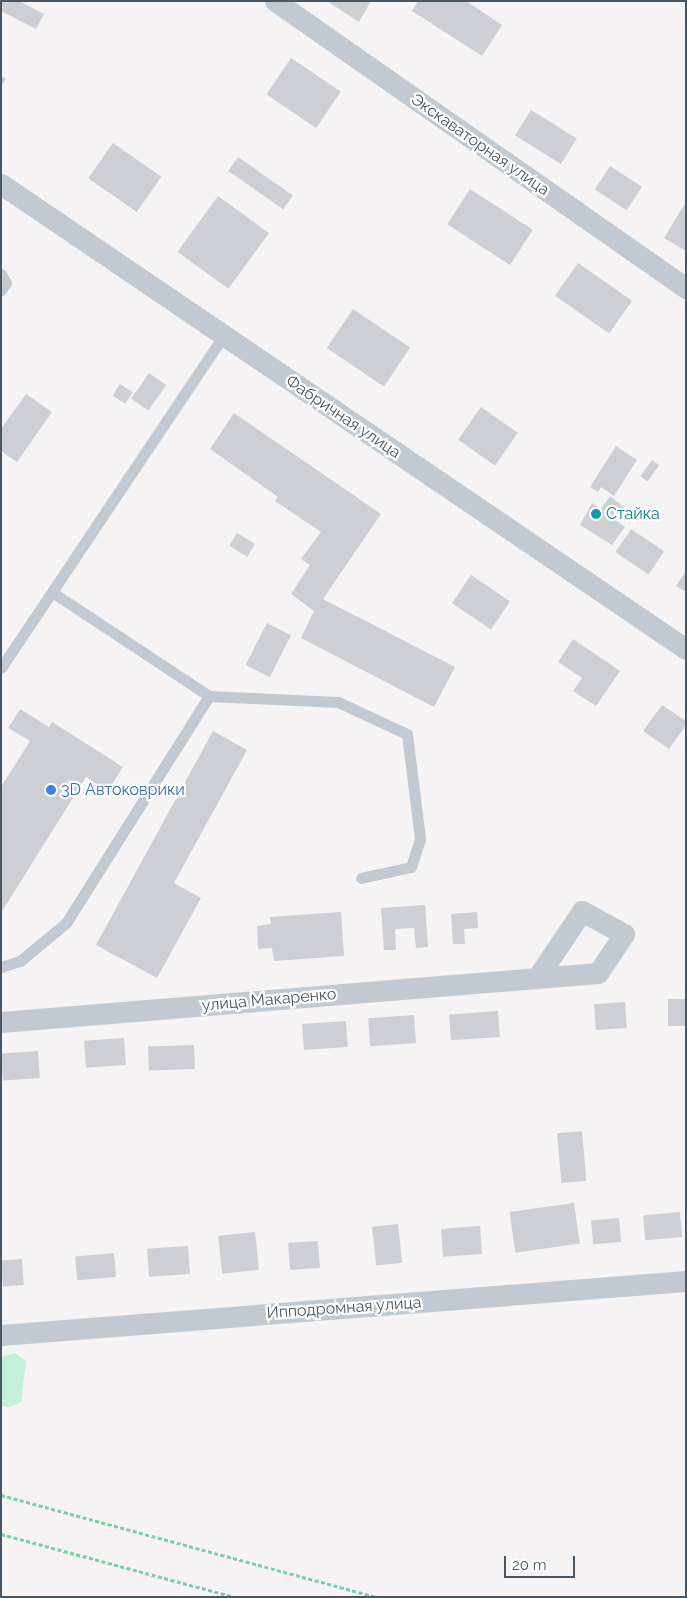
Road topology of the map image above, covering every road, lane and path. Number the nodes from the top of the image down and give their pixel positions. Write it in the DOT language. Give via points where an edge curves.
graph roads {
  1 [pos="275,1"];
  2 [pos="1,184"];
  3 [pos="1,274"];
  4 [pos="686,288"];
  5 [pos="1,290"];
  6 [pos="223,336"];
  7 [pos="52,592"];
  8 [pos="686,649"];
  9 [pos="1,668"];
  10 [pos="209,696"];
  11 [pos="360,878"];
  12 [pos="1,967"];
  13 [pos="538,978"];
  14 [pos="1,1022"];
  15 [pos="686,1281"];
  16 [pos="1,1335"];
  17 [pos="1,1495"];
  18 [pos="1,1534"];
  19 [pos="234,1597"];
  20 [pos="377,1597"];
  1 -- 4 [label="street, Экскаваторная улица"];
  2 -- 6 [label="street, Фабричная улица"];
  3 -- 5 [label="lane" via="6,283"];
  6 -- 7 [label="lane"];
  6 -- 8 [label="street, Фабричная улица"];
  7 -- 9 [label="lane"];
  7 -- 10 [label="lane"];
  10 -- 11 [label="lane" via="338,702 407,734 420,839 411,867"];
  10 -- 12 [label="lane" via="66,923 20,961"];
  13 -- 14 [label="street, улица Макаренко"];
  15 -- 16 [label="street, Ипподромная улица"];
  17 -- 20 [label="path"];
  18 -- 19 [label="path"];
}
